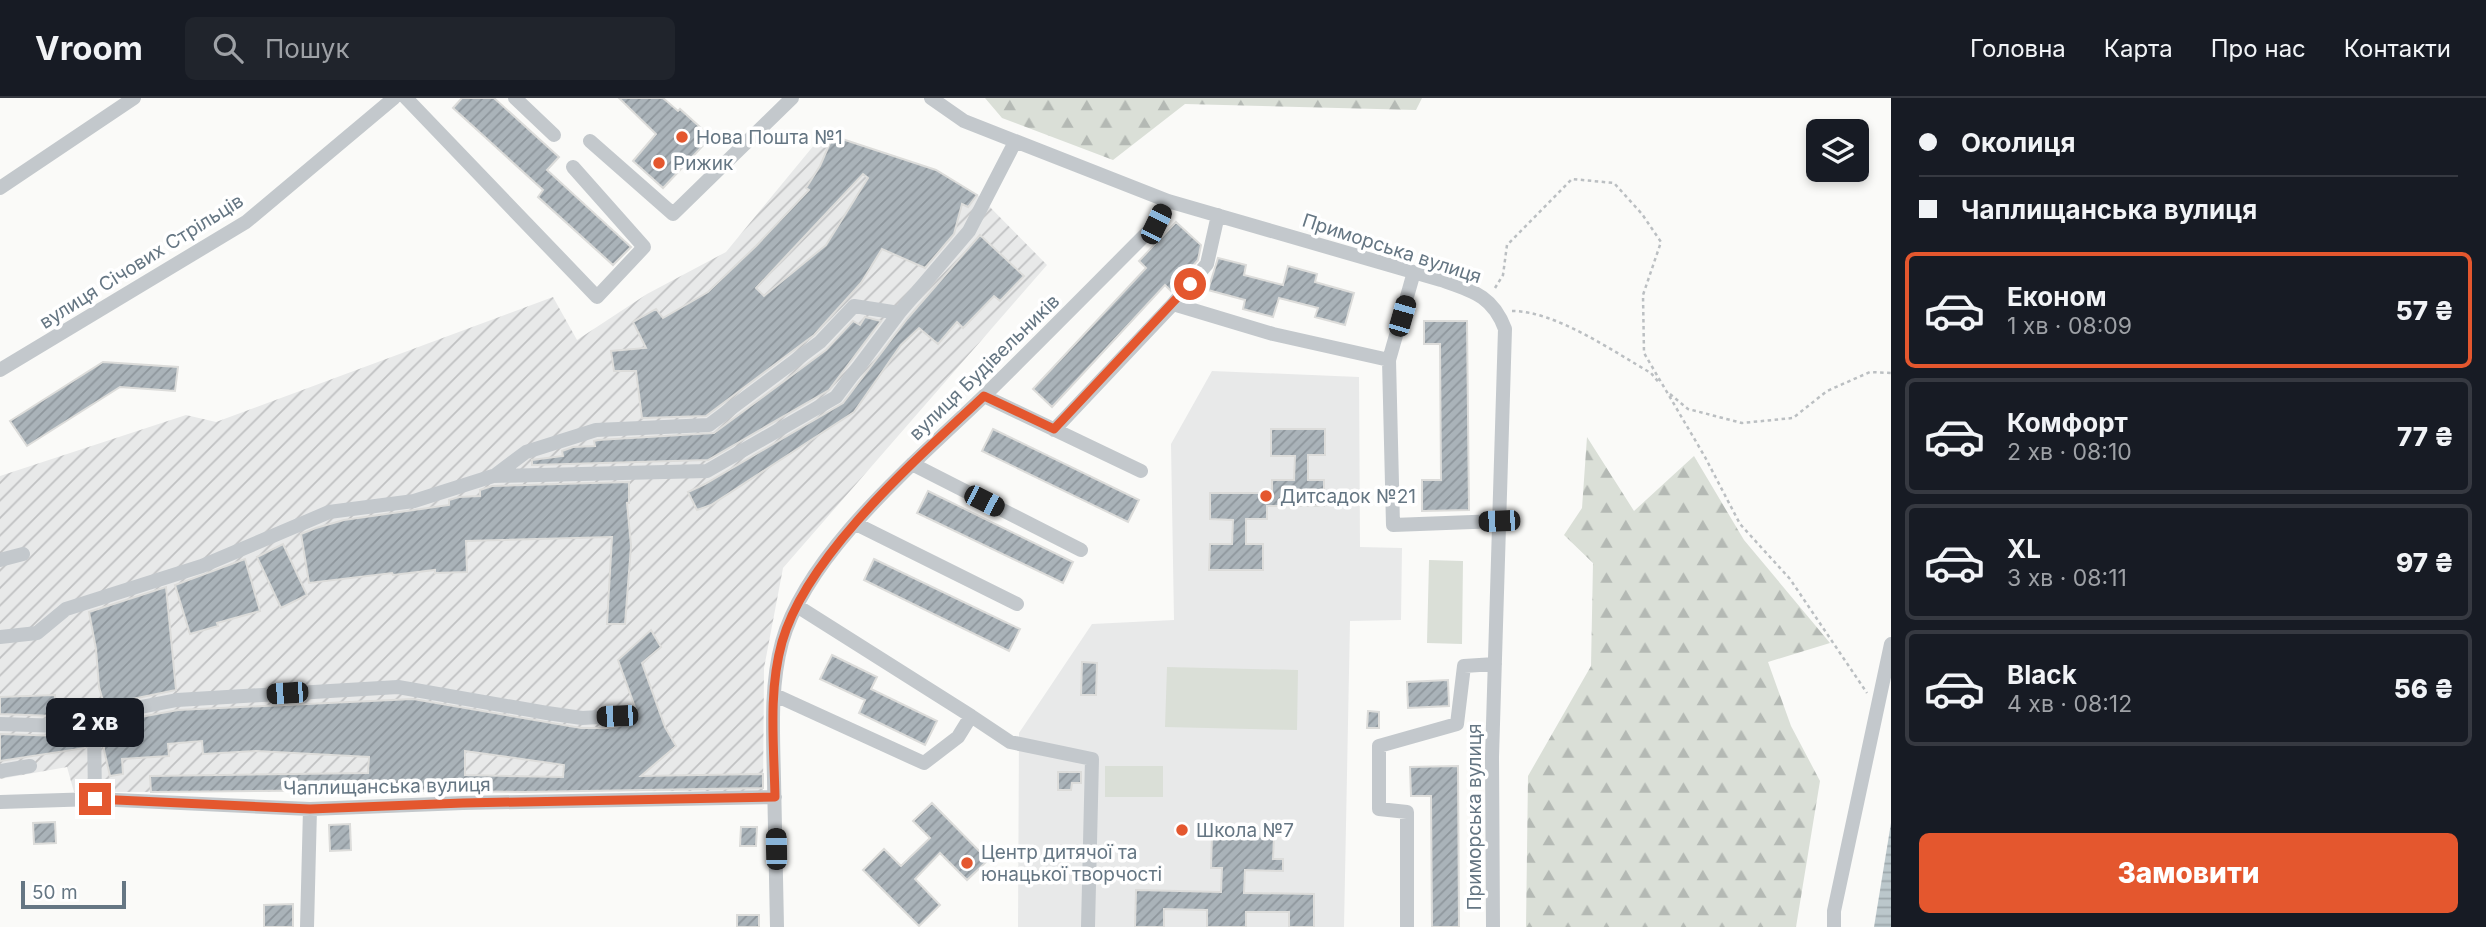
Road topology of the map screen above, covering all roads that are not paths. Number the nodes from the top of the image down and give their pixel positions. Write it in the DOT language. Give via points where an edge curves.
graph roads {
  1 [pos="134,98"];
  2 [pos="394,98"];
  3 [pos="406,98"];
  4 [pos="515,98"];
  5 [pos="792,98"];
  6 [pos="931,98"];
  7 [pos="554,135"];
  8 [pos="590,141"];
  9 [pos="1015,142"];
  10 [pos="573,167"];
  11 [pos="0,188"];
  12 [pos="1167,201"];
  13 [pos="1218,215"];
  14 [pos="1414,272"];
  15 [pos="1173,304"];
  16 [pos="899,313"];
  17 [pos="1390,360"];
  18 [pos="0,370"];
  19 [pos="984,396"];
  20 [pos="1054,429"];
  21 [pos="912,464"];
  22 [pos="1141,471"];
  23 [pos="492,476"];
  24 [pos="1499,521"];
  25 [pos="856,524"];
  26 [pos="1081,551"];
  27 [pos="23,554"];
  28 [pos="0,560"];
  29 [pos="1017,604"];
  30 [pos="797,606"];
  31 [pos="0,637"];
  32 [pos="1891,644"];
  33 [pos="1495,664"];
  34 [pos="775,695"];
  35 [pos="617,716"];
  36 [pos="971,716"];
  37 [pos="0,724"];
  38 [pos="94,727"];
  39 [pos="30,766"];
  40 [pos="0,771"];
  41 [pos="775,797"];
  42 [pos="95,799"];
  43 [pos="0,802"];
  44 [pos="310,809"];
  45 [pos="307,927"];
  46 [pos="777,927"];
  47 [pos="1088,927"];
  48 [pos="1407,927"];
  49 [pos="1493,927"];
  50 [pos="1834,927"];
  1 -- 11 [label="street"];
  2 -- 18 [label="street, вулиця Січових Стрільців" via="247,222"];
  3 -- 10 [label="street" via="597,297 644,247"];
  4 -- 7 [label="street"];
  5 -- 8 [label="street" via="673,214"];
  6 -- 9 [label="street, Приморська вулиця" via="964,121"];
  9 -- 12 [label="street, Приморська вулиця"];
  9 -- 16 [label="street" via="969,231"];
  12 -- 13 [label="street, Приморська вулиця"];
  12 -- 19 [label="street, вулиця Будівельників" via="1156,224"];
  13 -- 14 [label="street, Приморська вулиця"];
  13 -- 15 [label="street" via="1207,264"];
  14 -- 17 [label="street"];
  14 -- 24 [label="street, Приморська вулиця" via="1470,290 1499,311 1505,329"];
  15 -- 17 [label="street" via="1273,334"];
  15 -- 20 [label="street"];
  16 -- 23 [label="street" via="854,306 820,342 709,425 596,430 526,452"];
  16 -- 23 [label="street" via="836,397 707,471"];
  17 -- 24 [label="street" via="1393,525"];
  19 -- 20 [label="street"];
  19 -- 21 [label="street, вулиця Будівельників"];
  20 -- 22 [label="street"];
  21 -- 25 [label="street, вулиця Будівельників"];
  21 -- 26 [label="street"];
  23 -- 31 [label="street" via="414,500 329,512 202,566 66,609 37,633"];
  24 -- 33 [label="street, Приморська вулиця"];
  25 -- 29 [label="street"];
  25 -- 30 [label="street, вулиця Будівельників"];
  27 -- 28 [label="street"];
  30 -- 34 [label="street, вулиця Будівельників" via="782,641"];
  30 -- 36 [label="street"];
  32 -- 50 [label="street"];
  33 -- 48 [label="street" via="1464,666 1457,724 1380,747 1379,809 1408,812"];
  33 -- 49 [label="street, Приморська вулиця"];
  34 -- 36 [label="street" via="924,763 958,737"];
  34 -- 41 [label="street, вулиця Будівельників"];
  35 -- 38 [label="street" via="582,718 398,687 177,700 115,712"];
  36 -- 47 [label="street" via="1010,742 1092,759"];
  37 -- 38 [label="street"];
  38 -- 42 [label="street"];
  39 -- 40 [label="street"];
  41 -- 44 [label="street, Чаплищанська вулиця"];
  41 -- 46 [label="street, вулиця Будівельників"];
  42 -- 43 [label="street, Чаплищанська вулиця"];
  42 -- 44 [label="street, Чаплищанська вулиця"];
  44 -- 45 [label="street"];
}
